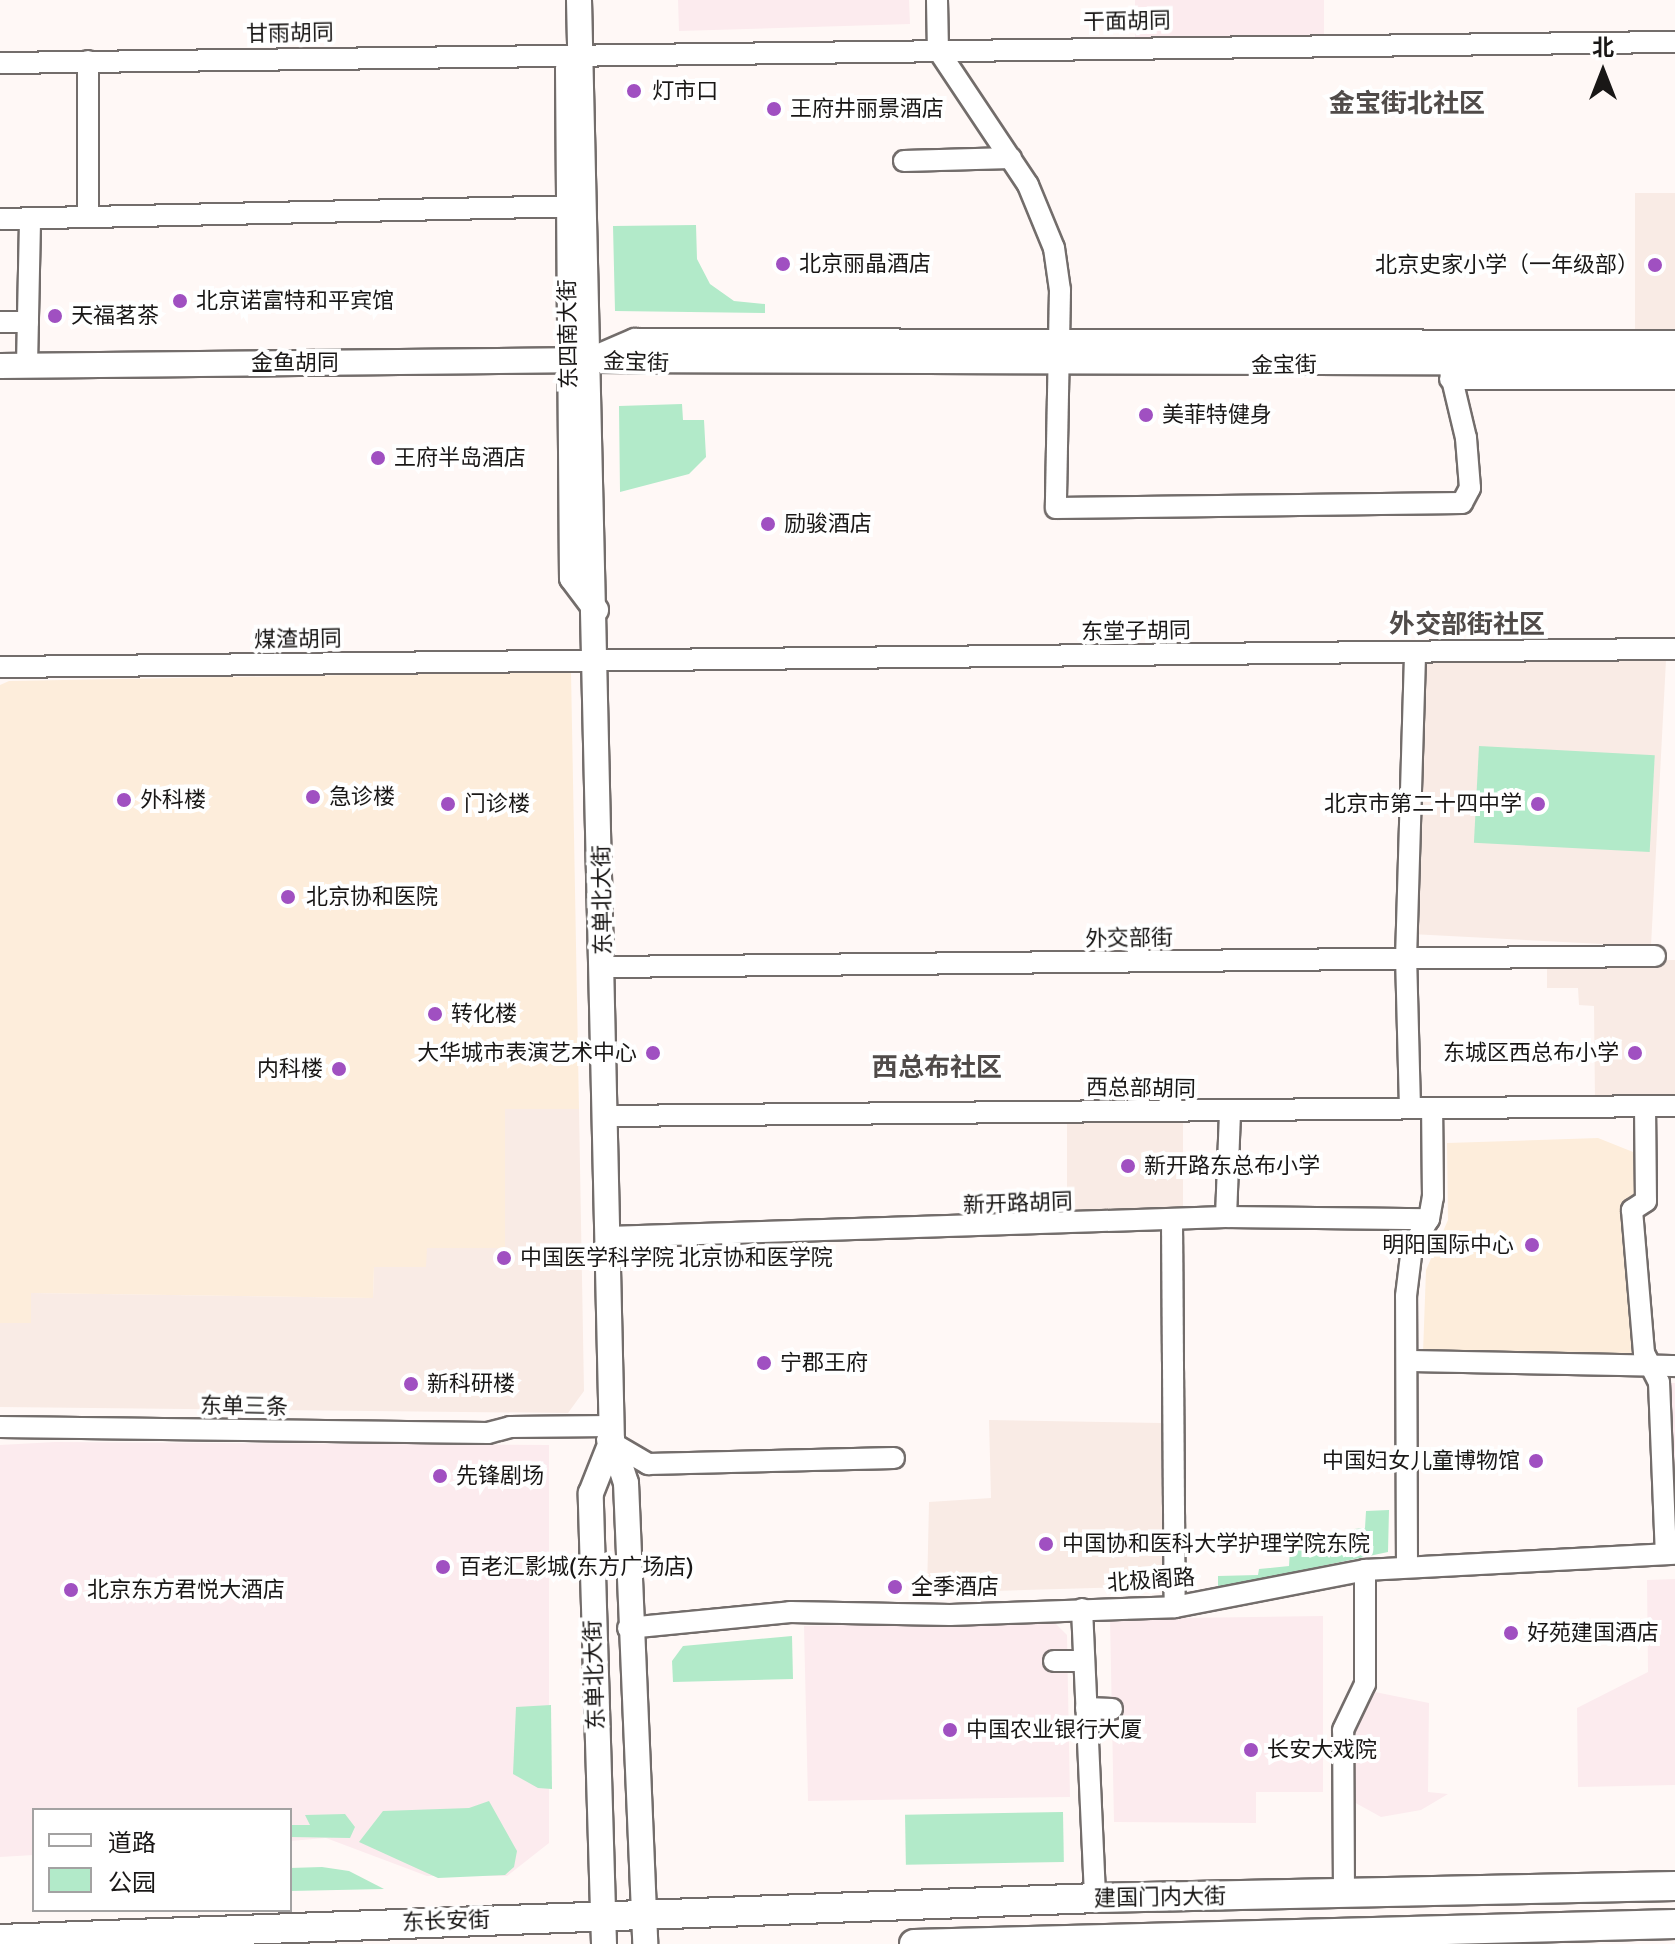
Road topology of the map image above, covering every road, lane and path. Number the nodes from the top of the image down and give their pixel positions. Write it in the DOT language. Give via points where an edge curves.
graph roads {
  1 [pos="579,0"];
  2 [pos="937,0"];
  3 [pos="1675,42"];
  4 [pos="938,50"];
  5 [pos="581,56"];
  6 [pos="88,61"];
  7 [pos="0,63"];
  8 [pos="1011,158"];
  9 [pos="904,161"];
  10 [pos="576,207"];
  11 [pos="88,217"];
  12 [pos="30,218"];
  13 [pos="0,219"];
  14 [pos="0,322"];
  15 [pos="28,322"];
  16 [pos="1675,343"];
  17 [pos="1059,354"];
  18 [pos="580,360"];
  19 [pos="1447,363"];
  20 [pos="1675,363"];
  21 [pos="27,365"];
  22 [pos="0,366"];
  23 [pos="1675,379"];
  24 [pos="1675,649"];
  25 [pos="1415,652"];
  26 [pos="597,661"];
  27 [pos="0,667"];
  28 [pos="1655,956"];
  29 [pos="1406,959"];
  30 [pos="603,967"];
  31 [pos="1645,1106"];
  32 [pos="1675,1106"];
  33 [pos="1410,1108"];
  34 [pos="1432,1108"];
  35 [pos="1230,1113"];
  36 [pos="606,1116"];
  37 [pos="1226,1217"];
  38 [pos="1429,1219"];
  39 [pos="1172,1222"];
  40 [pos="608,1237"];
  41 [pos="1408,1361"];
  42 [pos="1650,1364"];
  43 [pos="1675,1366"];
  44 [pos="0,1427"];
  45 [pos="612,1433"];
  46 [pos="894,1458"];
  47 [pos="1671,1554"];
  48 [pos="1407,1567"];
  49 [pos="1365,1570"];
  50 [pos="1175,1607"];
  51 [pos="1082,1609"];
  52 [pos="628,1628"];
  53 [pos="1054,1661"];
  54 [pos="1084,1661"];
  55 [pos="1086,1708"];
  56 [pos="1112,1709"];
  57 [pos="1675,1886"];
  58 [pos="1344,1894"];
  59 [pos="1095,1898"];
  60 [pos="644,1913"];
  61 [pos="603,1914"];
  62 [pos="1675,1924"];
  63 [pos="1425,1938"];
  64 [pos="0,1939"];
  65 [pos="1160,1941"];
  66 [pos="604,1944"];
  67 [pos="645,1944"];
  68 [pos="914,1944"];
  1 -- 5 [label="main road, 东四南大街"];
  2 -- 4 [label="street"];
  3 -- 4 [label="street, 干面胡同"];
  4 -- 5 [label="street, 干面胡同"];
  4 -- 8 [label="street"];
  5 -- 6 [label="street, 甘雨胡同"];
  5 -- 10 [label="main road, 东四南大街"];
  6 -- 7 [label="street, 甘雨胡同"];
  6 -- 11 [label="street"];
  8 -- 9 [label="street"];
  8 -- 17 [label="street" via="1054,248"];
  10 -- 11 [label="street"];
  10 -- 18 [label="main road, 东四南大街"];
  11 -- 12 [label="street"];
  12 -- 13 [label="street"];
  12 -- 15 [label="street"];
  14 -- 15 [label="street"];
  15 -- 21 [label="street"];
  16 -- 19 [label="main road, 金宝街"];
  17 -- 18 [label="main road, 金宝街" via="635,341"];
  17 -- 19 [label="main road, 金宝街"];
  17 -- 19 [label="street" via="1056,508 1462,503 1470,488 1466,438"];
  18 -- 21 [label="main road, 金鱼胡同"];
  18 -- 26 [label="main road, 东单北大街"];
  19 -- 20 [label="main road, 金宝街"];
  19 -- 23 [label="street"];
  21 -- 22 [label="main road, 金鱼胡同"];
  24 -- 25 [label="street, 东堂子胡同"];
  25 -- 26 [label="street, 东堂子胡同"];
  25 -- 29 [label="street"];
  26 -- 27 [label="street, 煤渣胡同"];
  26 -- 30 [label="main road, 东单北大街"];
  28 -- 29 [label="street, 外交部街"];
  29 -- 30 [label="street, 外交部街"];
  29 -- 33 [label="street"];
  30 -- 36 [label="main road, 东单北大街"];
  31 -- 32 [label="street, 西总部胡同"];
  31 -- 34 [label="street, 西总部胡同"];
  31 -- 42 [label="street" via="1646,1201 1632,1210 1644,1353"];
  33 -- 34 [label="street, 西总部胡同"];
  33 -- 35 [label="street, 西总部胡同"];
  34 -- 38 [label="street"];
  35 -- 36 [label="street, 西总部胡同" via="926,1110"];
  35 -- 37 [label="street"];
  36 -- 40 [label="main road, 东单北大街"];
  37 -- 38 [label="street, 新开路胡同"];
  37 -- 39 [label="street, 新开路胡同"];
  38 -- 41 [label="street" via="1412,1247 1406,1296"];
  39 -- 40 [label="street, 新开路胡同"];
  39 -- 50 [label="street"];
  40 -- 45 [label="main road, 东单北大街"];
  41 -- 42 [label="street"];
  41 -- 48 [label="street"];
  42 -- 43 [label="street"];
  42 -- 47 [label="street" via="1659,1382"];
  44 -- 45 [label="street, 东单三条" via="488,1433 510,1440"];
  45 -- 46 [label="street" via="648,1464"];
  45 -- 52 [label="main road, 东单北大街" via="626,1483"];
  45 -- 61 [label="main road, 东单北大街" via="591,1493"];
  47 -- 48 [label="street, 北极阁路"];
  48 -- 49 [label="street, 北极阁路"];
  49 -- 50 [label="street, 北极阁路"];
  49 -- 58 [label="street" via="1365,1684 1343,1730"];
  50 -- 51 [label="street, 北极阁路"];
  51 -- 52 [label="street, 北极阁路" via="950,1615 790,1612"];
  51 -- 54 [label="street"];
  52 -- 60 [label="main road, 东单北大街"];
  53 -- 54 [label="street"];
  54 -- 55 [label="street"];
  55 -- 56 [label="street"];
  55 -- 59 [label="street"];
  57 -- 58 [label="highway, 建国门内大街"];
  58 -- 59 [label="highway, 建国门内大街"];
  59 -- 60 [label="highway, 建国门内大街"];
  60 -- 61 [label="highway, 建国门内大街"];
  60 -- 67 [label="main road, 东单北大街"];
  61 -- 64 [label="highway, 东长安街"];
  61 -- 66 [label="main road, 东单北大街"];
  62 -- 63 [label="highway, 建国门内大街"];
  63 -- 65 [label="highway, 建国门内大街"];
  65 -- 68 [label="highway, 建国门内大街"];
}
